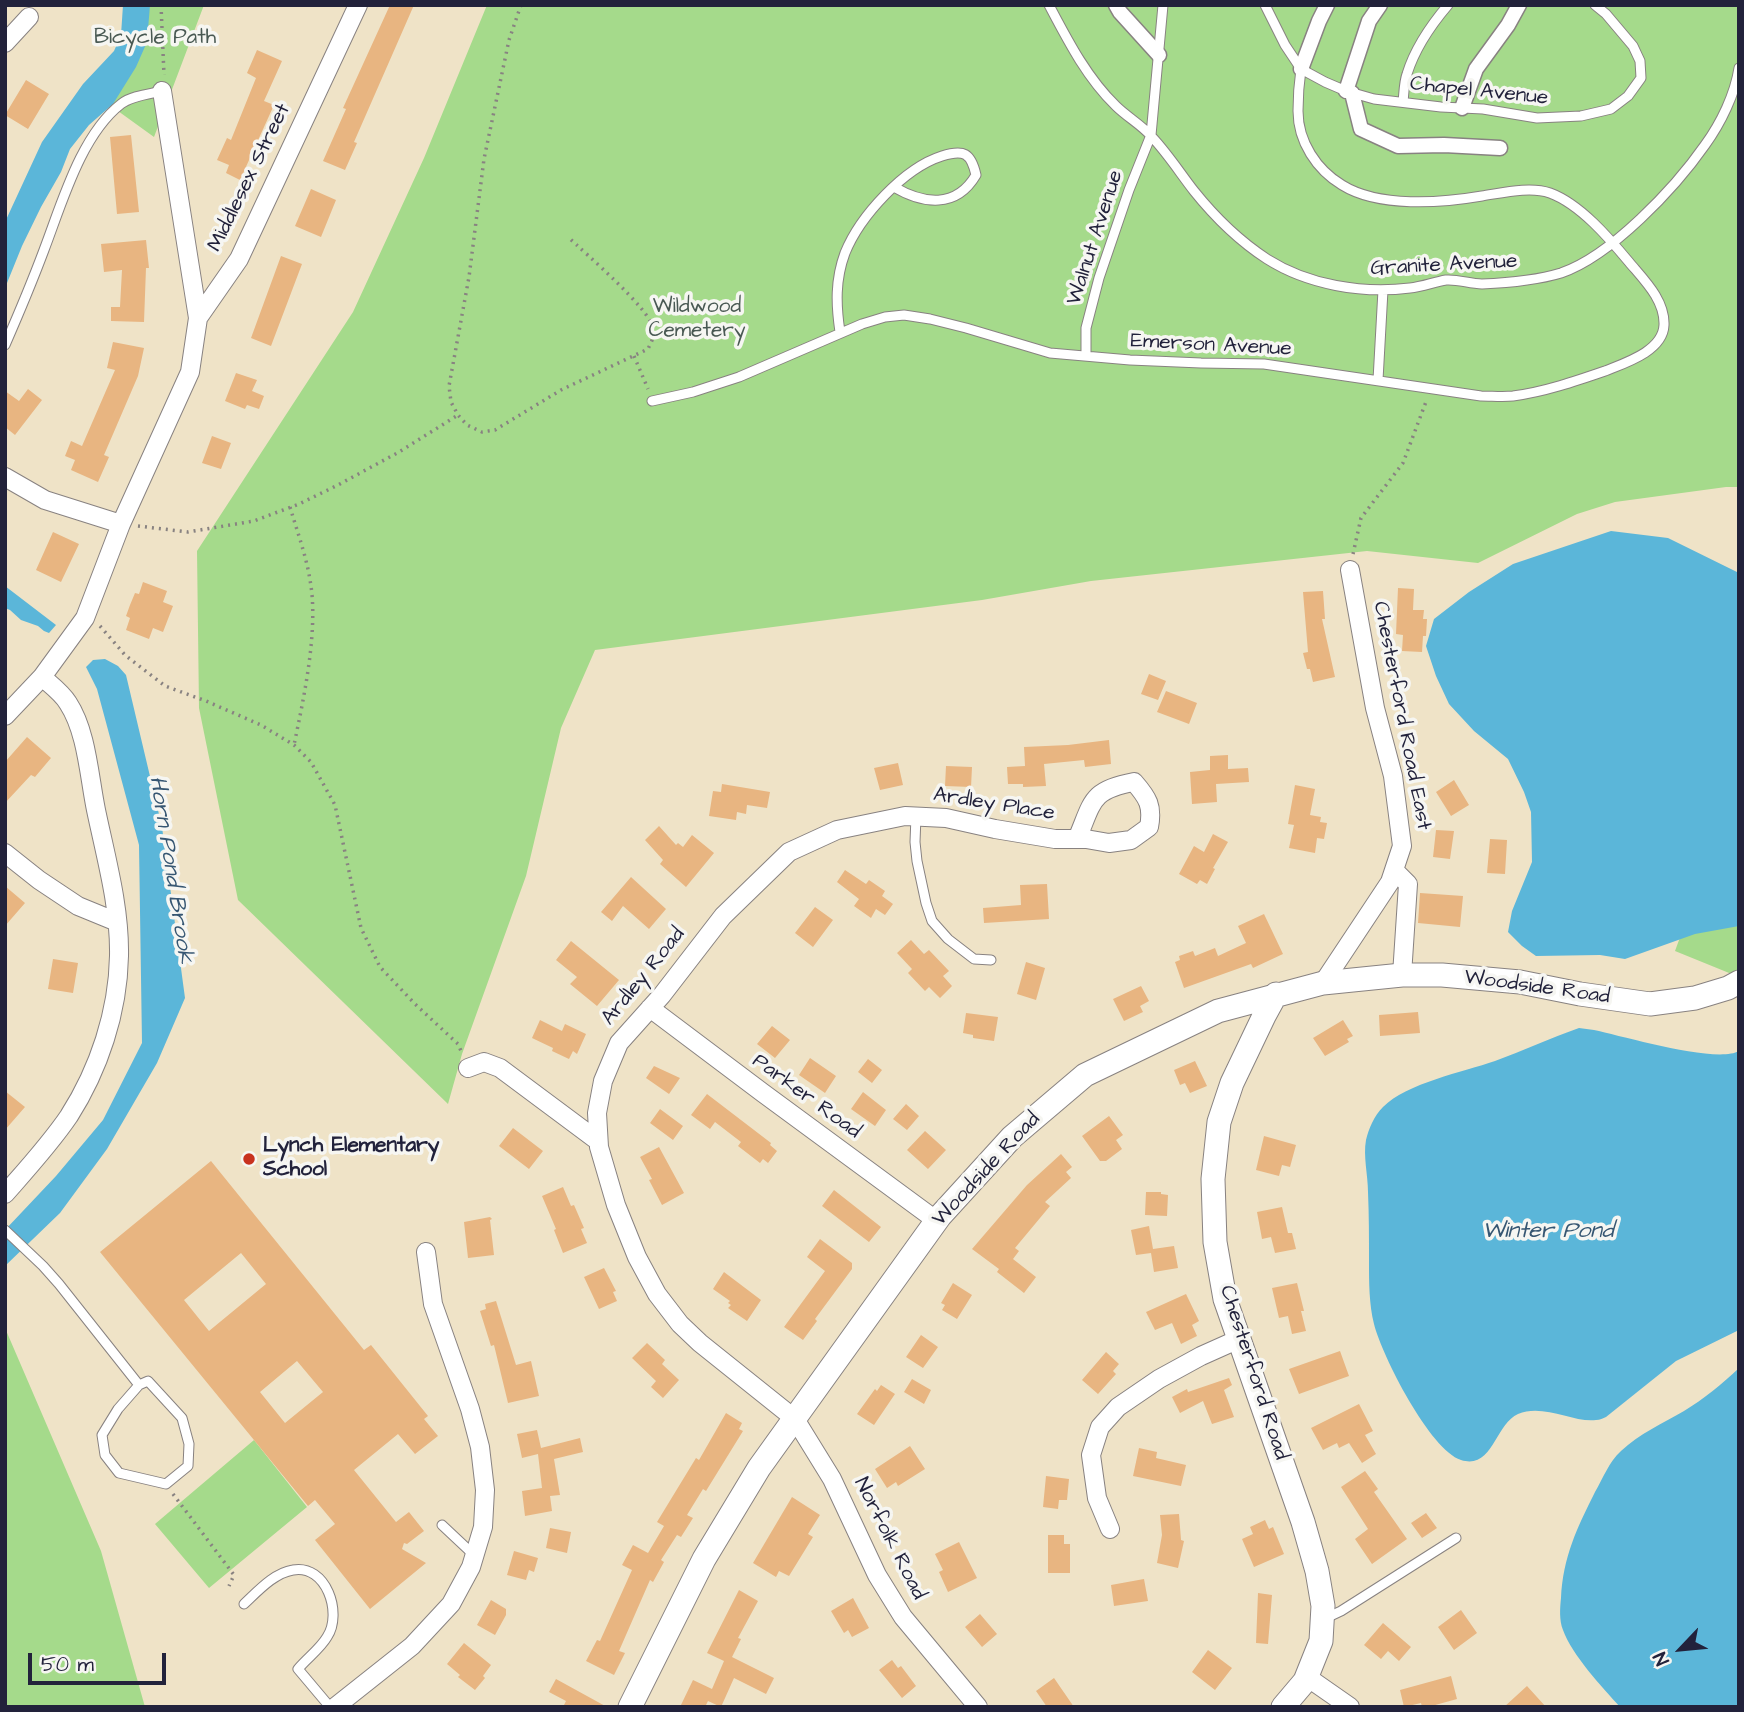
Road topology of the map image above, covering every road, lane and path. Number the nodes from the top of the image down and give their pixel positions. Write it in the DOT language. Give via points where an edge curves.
graph roads {
  1 [pos="161,5"];
  2 [pos="358,5"];
  3 [pos="521,5"];
  4 [pos="1049,5"];
  5 [pos="1116,5"];
  6 [pos="1163,5"];
  7 [pos="1265,5"];
  8 [pos="1328,5"];
  9 [pos="1380,5"];
  10 [pos="1448,5"];
  11 [pos="1519,5"];
  12 [pos="1595,5"];
  13 [pos="29,17"];
  14 [pos="5,43"];
  15 [pos="1159,55"];
  16 [pos="1739,68"];
  17 [pos="1301,69"];
  18 [pos="162,91"];
  19 [pos="1349,92"];
  20 [pos="1403,102"];
  21 [pos="1462,108"];
  22 [pos="1151,135"];
  23 [pos="1500,148"];
  24 [pos="894,187"];
  25 [pos="568,237"];
  26 [pos="1613,243"];
  27 [pos="1383,290"];
  28 [pos="198,318"];
  29 [pos="841,332"];
  30 [pos="5,345"];
  31 [pos="1086,355"];
  32 [pos="634,356"];
  33 [pos="1378,380"];
  34 [pos="1431,388"];
  35 [pos="652,401"];
  36 [pos="458,415"];
  37 [pos="5,477"];
  38 [pos="290,507"];
  39 [pos="121,524"];
  40 [pos="1350,570"];
  41 [pos="88,612"];
  42 [pos="42,677"];
  43 [pos="5,716"];
  44 [pos="294,745"];
  45 [pos="910,816"];
  46 [pos="1077,839"];
  47 [pos="5,853"];
  48 [pos="1394,870"];
  49 [pos="117,922"];
  50 [pos="991,960"];
  51 [pos="1402,975"];
  52 [pos="1739,982"];
  53 [pos="1323,983"];
  54 [pos="1276,994"];
  55 [pos="650,1008"];
  56 [pos="468,1068"];
  57 [pos="598,1141"];
  58 [pos="5,1194"];
  59 [pos="937,1221"];
  60 [pos="5,1230"];
  61 [pos="426,1252"];
  62 [pos="1239,1339"];
  63 [pos="139,1385"];
  64 [pos="795,1419"];
  65 [pos="166,1484"];
  66 [pos="442,1525"];
  67 [pos="1110,1529"];
  68 [pos="1456,1538"];
  69 [pos="475,1556"];
  70 [pos="229,1586"];
  71 [pos="244,1604"];
  72 [pos="1322,1620"];
  73 [pos="1307,1677"];
  74 [pos="332,1707"];
  75 [pos="630,1707"];
  76 [pos="978,1707"];
  77 [pos="1283,1707"];
  78 [pos="1350,1707"];
  1 -- 18 [label="path"];
  2 -- 28 [label="street, Middlesex Street" via="239,259"];
  3 -- 36 [label="path" via="484,159 449,386"];
  4 -- 22 [label="lane, Granite Avenue" via="1087,71 1116,106"];
  5 -- 15 [label="street"];
  6 -- 15 [label="lane, Walnut Avenue"];
  7 -- 17 [label="lane"];
  8 -- 17 [label="street"];
  9 -- 19 [label="street" via="1356,56"];
  10 -- 20 [label="lane" via="1417,50 1406,75"];
  11 -- 21 [label="street" via="1476,69"];
  12 -- 21 [label="lane, Chapel Avenue" via="1633,46 1640,61 1641,78 1628,96 1611,109 1581,116 1537,118"];
  13 -- 14 [label="street"];
  15 -- 22 [label="lane, Walnut Avenue"];
  16 -- 26 [label="lane, Granite Avenue" via="1723,114 1706,144 1649,210"];
  17 -- 19 [label="lane, Chapel Avenue"];
  17 -- 26 [label="lane, Emerson Avenue" via="1298,114 1303,135 1323,172 1344,187 1369,197 1404,201 1547,192 1568,202"];
  18 -- 28 [label="street"];
  18 -- 30 [label="lane" via="124,102 104,120 87,146"];
  19 -- 20 [label="lane, Chapel Avenue"];
  19 -- 23 [label="street" via="1361,129 1398,146"];
  20 -- 21 [label="lane, Chapel Avenue"];
  22 -- 27 [label="lane, Granite Avenue" via="1221,222 1267,259 1319,282"];
  22 -- 31 [label="lane, Walnut Avenue" via="1100,278 1086,328"];
  24 -- 24 [label="lane" via="910,197 946,200 959,194 976,175 970,158 952,153 919,167"];
  24 -- 29 [label="lane" via="862,223 845,253 837,280"];
  25 -- 32 [label="path" via="648,317 653,338 648,349"];
  26 -- 27 [label="lane, Granite Avenue" via="1560,273 1480,284 1448,280"];
  26 -- 34 [label="lane, Emerson Avenue" via="1662,306 1664,333 1657,344 1575,382 1513,396"];
  27 -- 33 [label="lane"];
  28 -- 39 [label="street, Middlesex Street" via="190,372"];
  29 -- 31 [label="lane, Emerson Avenue" via="904,315 1050,353"];
  29 -- 35 [label="lane, Emerson Avenue" via="739,377"];
  31 -- 33 [label="lane, Emerson Avenue" via="1264,364"];
  32 -- 35 [label="path"];
  32 -- 36 [label="path" via="561,390 495,430 482,432"];
  33 -- 34 [label="lane, Emerson Avenue"];
  34 -- 40 [label="path" via="1403,463 1361,518"];
  36 -- 38 [label="path" via="399,452"];
  37 -- 39 [label="street" via="45,500"];
  38 -- 39 [label="path" via="254,521 188,532"];
  38 -- 44 [label="path" via="310,581 313,624"];
  39 -- 41 [label="street, Middlesex Street"];
  40 -- 48 [label="street, Chesterford Road East" via="1375,708 1393,776 1402,846"];
  41 -- 42 [label="street, Middlesex Street"];
  41 -- 44 [label="path" via="125,655 165,686 261,725"];
  42 -- 43 [label="street, Middlesex Street"];
  42 -- 49 [label="street" via="67,700 82,732"];
  44 -- 56 [label="path" via="311,762 335,805 361,928 380,967 458,1044"];
  45 -- 46 [label="street, Ardley Place"];
  45 -- 50 [label="lane" via="932,921 974,959"];
  45 -- 55 [label="street, Ardley Road" via="837,830 789,852 723,916"];
  47 -- 49 [label="street" via="78,906"];
  48 -- 51 [label="street" via="1408,884"];
  48 -- 53 [label="street, Chesterford Road East"];
  49 -- 58 [label="street" via="116,991 97,1062 69,1115"];
  51 -- 52 [label="street, Woodside Road" via="1520,982 1650,1004 1695,998"];
  51 -- 53 [label="street, Woodside Road"];
  53 -- 54 [label="street, Woodside Road"];
  54 -- 59 [label="street, Woodside Road" via="1218,1011 1085,1075 1012,1137"];
  54 -- 62 [label="street, Chesterford Road" via="1232,1083 1219,1122 1213,1179 1215,1242 1225,1299"];
  55 -- 57 [label="street, Ardley Road" via="619,1043 603,1081"];
  55 -- 59 [label="street, Parker Road"];
  56 -- 57 [label="street" via="484,1062 500,1068"];
  57 -- 64 [label="street, Ardley Road" via="616,1205 657,1294 700,1343"];
  59 -- 64 [label="street, Woodside Road"];
  60 -- 63 [label="lane" via="59,1284"];
  61 -- 69 [label="street" via="433,1304 480,1447 485,1490 483,1527"];
  62 -- 67 [label="street" via="1159,1379 1118,1406 1100,1427 1091,1455 1097,1498"];
  62 -- 72 [label="street, Chesterford Road" via="1303,1522 1317,1571"];
  63 -- 65 [label="lane" via="148,1381 181,1418 189,1444 188,1466"];
  63 -- 65 [label="lane" via="102,1435 105,1455 119,1473"];
  64 -- 75 [label="street, Woodside Road" via="704,1559"];
  64 -- 76 [label="street, Norfolk Road" via="832,1479 877,1575 903,1617"];
  65 -- 70 [label="path" via="234,1575"];
  66 -- 69 [label="lane"];
  68 -- 72 [label="lane"];
  69 -- 74 [label="street" via="451,1604 412,1646"];
  71 -- 74 [label="lane" via="281,1574 294,1570 315,1575 325,1586 334,1615 328,1636 299,1670"];
  72 -- 73 [label="street, Chesterford Road" via="1321,1641"];
  73 -- 77 [label="street, Chesterford Road"];
  73 -- 78 [label="street"];
}
